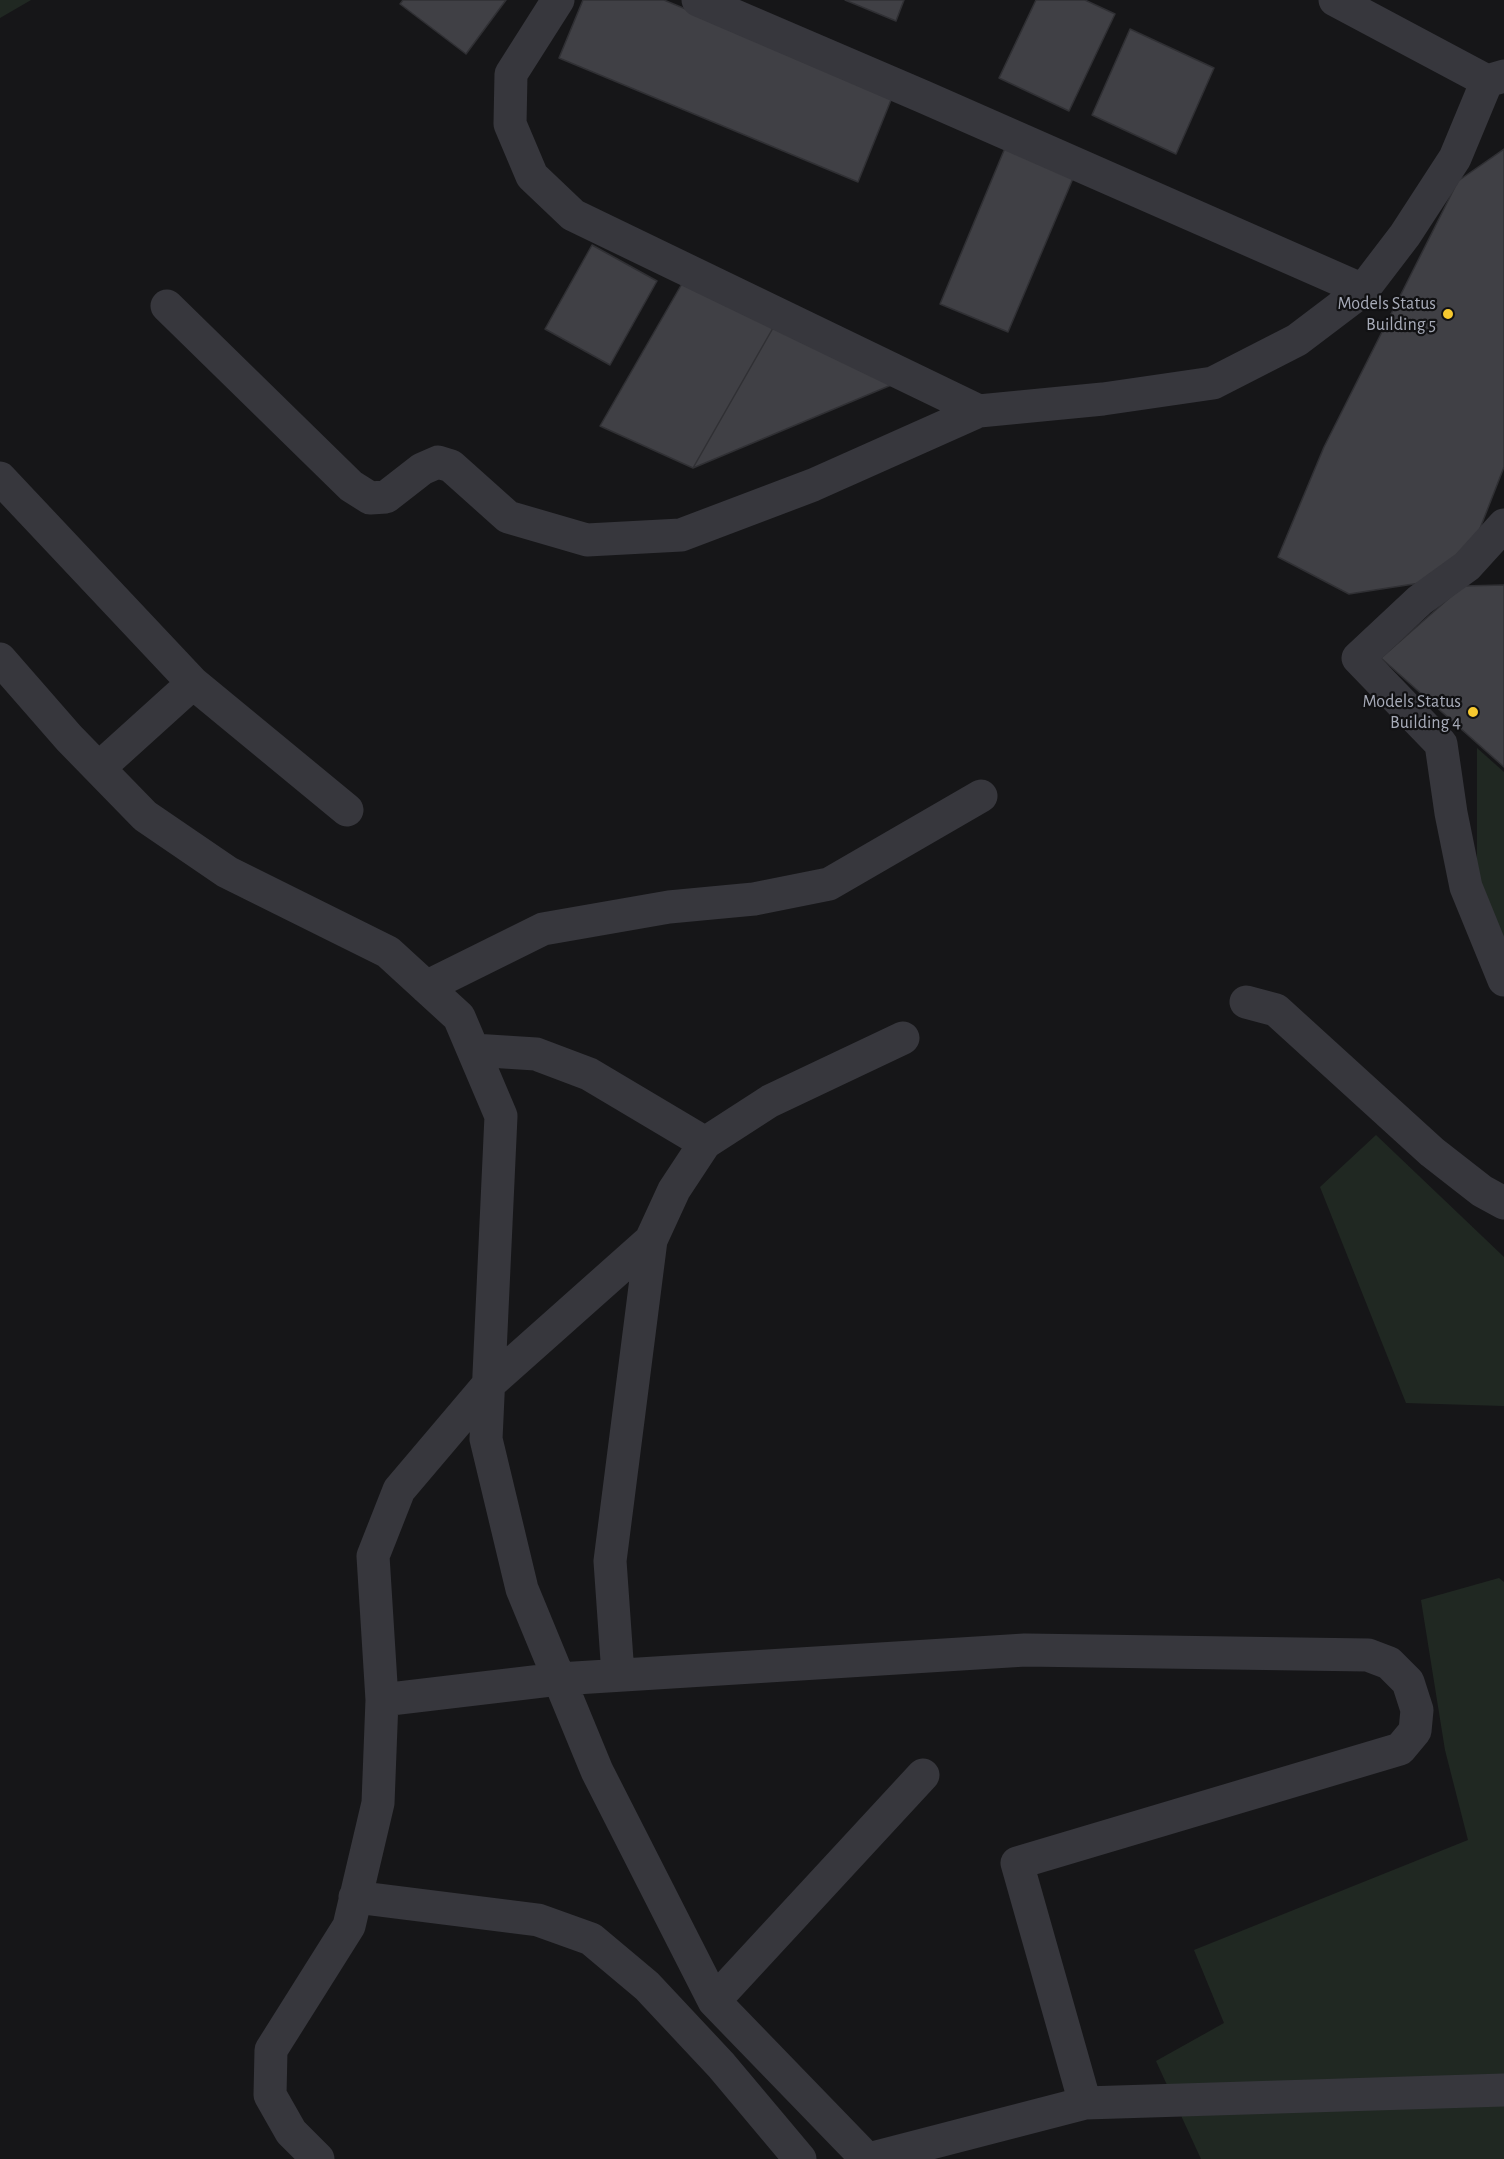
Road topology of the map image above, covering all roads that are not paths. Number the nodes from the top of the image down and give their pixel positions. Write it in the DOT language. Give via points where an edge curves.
graph roads {
  1 [pos="558,0"];
  2 [pos="698,0"];
  3 [pos="1335,0"];
  4 [pos="1495,79"];
  5 [pos="1363,290"];
  6 [pos="167,306"];
  7 [pos="979,411"];
  8 [pos="0,478"];
  9 [pos="1504,525"];
  10 [pos="0,659"];
  11 [pos="193,683"];
  12 [pos="99,768"];
  13 [pos="981,796"];
  14 [pos="347,810"];
  15 [pos="1504,980"];
  16 [pos="426,987"];
  17 [pos="1246,1002"];
  18 [pos="903,1038"];
  19 [pos="473,1050"];
  20 [pos="705,1143"];
  21 [pos="1504,1203"];
  22 [pos="651,1240"];
  23 [pos="488,1385"];
  24 [pos="618,1676"];
  25 [pos="559,1679"];
  26 [pos="382,1700"];
  27 [pos="923,1774"];
  28 [pos="355,1897"];
  29 [pos="714,2001"];
  30 [pos="1504,2090"];
  31 [pos="1085,2103"];
  32 [pos="318,2159"];
  33 [pos="800,2159"];
  34 [pos="868,2159"];
  1 -- 7 [label="street" via="511,74 510,124 532,176 540,184 573,215"];
  2 -- 5 [label="street"];
  3 -- 4 [label="street"];
  4 -- 5 [label="street" via="1455,158 1405,235"];
  5 -- 7 [label="street" via="1297,340 1213,383"];
  6 -- 7 [label="street" via="351,486 370,498 386,496 438,462 452,466 508,516 587,540 681,535 813,485"];
  8 -- 11 [label="street"];
  9 -- 15 [label="street" via="1467,566 1420,600 1358,658 1441,744 1450,813 1466,887"];
  10 -- 12 [label="street"];
  11 -- 12 [label="street"];
  11 -- 14 [label="street"];
  12 -- 16 [label="street" via="145,816 226,872 388,952"];
  13 -- 16 [label="street" via="829,884 754,899 669,907 543,929"];
  16 -- 19 [label="street" via="459,1017"];
  17 -- 21 [label="street" via="1276,1010 1432,1152"];
  18 -- 20 [label="street" via="771,1101"];
  19 -- 20 [label="street" via="536,1054 589,1074"];
  19 -- 23 [label="street" via="501,1116"];
  20 -- 22 [label="street" via="674,1191"];
  22 -- 23 [label="street"];
  22 -- 24 [label="street" via="610,1561"];
  23 -- 25 [label="street" via="486,1439 522,1589"];
  23 -- 26 [label="street" via="399,1490 373,1556"];
  24 -- 25 [label="street"];
  24 -- 31 [label="street" via="1025,1650 1368,1655 1389,1663 1408,1682 1417,1710 1415,1731 1400,1749 1017,1863"];
  25 -- 26 [label="street"];
  25 -- 29 [label="street" via="597,1771"];
  26 -- 28 [label="street" via="378,1803"];
  27 -- 29 [label="street"];
  28 -- 32 [label="street" via="349,1926 271,2050 270,2095 291,2132"];
  28 -- 33 [label="street" via="537,1920 591,1939 662,2001"];
  29 -- 34 [label="street"];
  30 -- 31 [label="street"];
  31 -- 34 [label="street"];
}
